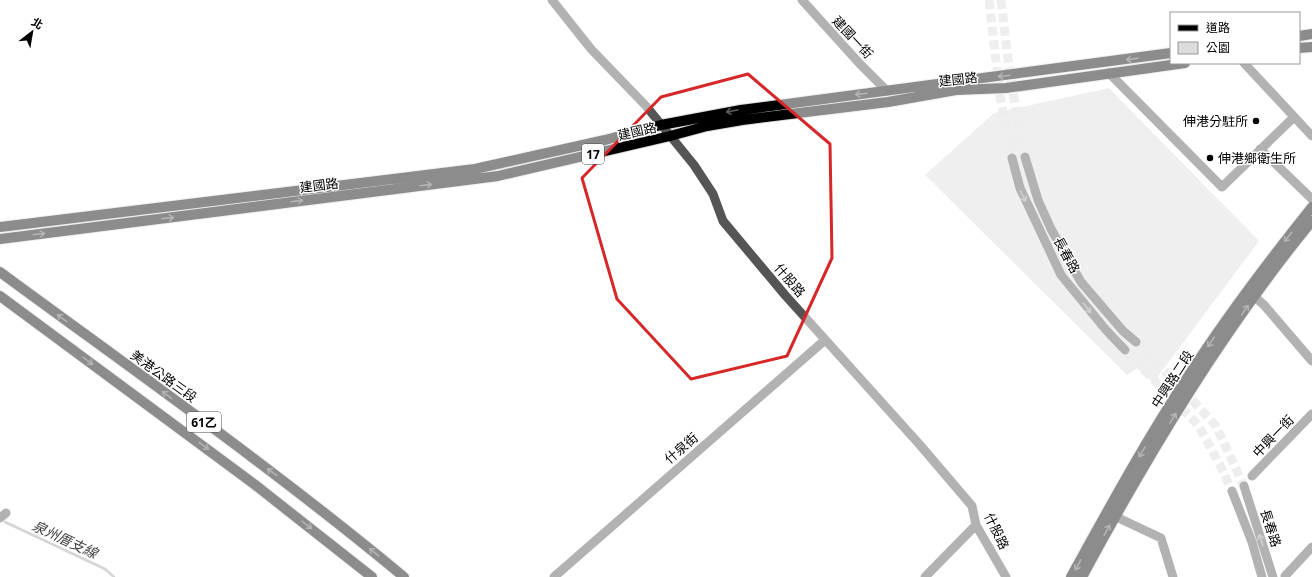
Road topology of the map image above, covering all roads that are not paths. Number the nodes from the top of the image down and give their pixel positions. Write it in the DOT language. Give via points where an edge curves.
graph roads {
  1 [pos="552,0"];
  2 [pos="802,0"];
  3 [pos="1312,34"];
  4 [pos="1300,36"];
  5 [pos="1312,47"];
  6 [pos="1300,48"];
  7 [pos="1170,53"];
  8 [pos="1177,64"];
  9 [pos="1245,64"];
  10 [pos="1109,73"];
  11 [pos="886,91"];
  12 [pos="1294,117"];
  13 [pos="661,125"];
  14 [pos="670,136"];
  15 [pos="1312,136"];
  16 [pos="1260,149"];
  17 [pos="1025,157"];
  18 [pos="1012,158"];
  19 [pos="262,195"];
  20 [pos="1312,199"];
  21 [pos="266,205"];
  22 [pos="1312,207"];
  23 [pos="1312,221"];
  24 [pos="0,227"];
  25 [pos="0,239"];
  26 [pos="0,272"];
  27 [pos="1251,294"];
  28 [pos="0,296"];
  29 [pos="825,340"];
  30 [pos="1136,342"];
  31 [pos="1125,350"];
  32 [pos="1312,361"];
  33 [pos="1312,414"];
  34 [pos="1252,476"];
  35 [pos="1244,486"];
  36 [pos="1232,491"];
  37 [pos="1111,514"];
  38 [pos="976,525"];
  39 [pos="1312,548"];
  40 [pos="1285,576"];
  41 [pos="372,577"];
  42 [pos="404,577"];
  43 [pos="554,577"];
  44 [pos="925,577"];
  45 [pos="1006,577"];
  46 [pos="1071,577"];
  47 [pos="1082,577"];
  48 [pos="1173,577"];
  49 [pos="1262,577"];
  50 [pos="1273,577"];
  1 -- 13 [label="street, 什股路" via="592,49"];
  2 -- 11 [label="street, 建國一街"];
  3 -- 4 [label="main road"];
  5 -- 6 [label="main road"];
  7 -- 11 [label="main road, 建國路 / 17, one-way"];
  8 -- 10 [label="main road, 建國路 / 17"];
  9 -- 12 [label="street"];
  10 -- 14 [label="main road, 建國路 / 17" via="1006,88 956,90 888,102 742,120"];
  10 -- 16 [label="street" via="1222,186"];
  11 -- 13 [label="main road, 建國路 / 17, one-way" via="741,110"];
  12 -- 15 [label="street"];
  12 -- 16 [label="street"];
  13 -- 14 [label="street, 什股路"];
  13 -- 19 [label="main road, 建國路 / 17" via="605,140 475,168"];
  21 -- 14 [label="main road, 建國路 / 17, one-way" via="498,176"];
  14 -- 29 [label="street, 什股路" via="694,165 713,194 723,221"];
  16 -- 20 [label="street"];
  17 -- 30 [label="street, 長春路" via="1038,200 1081,282 1122,330"];
  18 -- 31 [label="street, 長春路, one-way" via="1020,188 1061,275"];
  19 -- 21 [label="main road"];
  19 -- 24 [label="main road, 建國路 / 17"];
  25 -- 21 [label="main road, 建國路 / 17, one-way"];
  22 -- 27 [label="main road, 中興路二段, one-way"];
  23 -- 27 [label="main road, 中興路二段"];
  42 -- 26 [label="main road, 美港公路三段 / 61乙, one-way" via="271,470"];
  27 -- 32 [label="street" via="1264,305"];
  27 -- 37 [label="main road, 中興路二段"];
  28 -- 41 [label="main road, 61乙, one-way" via="254,484"];
  29 -- 38 [label="street, 什股路" via="972,506"];
  29 -- 43 [label="street, 什泉街"];
  33 -- 34 [label="street, 中興一街"];
  50 -- 35 [label="street, 長春路, one-way"];
  36 -- 49 [label="street, 長春路" via="1252,542"];
  37 -- 46 [label="main road, 中興路二段, one-way"];
  47 -- 37 [label="main road, 中興路二段, one-way"];
  37 -- 48 [label="street" via="1161,538"];
  38 -- 44 [label="street"];
  38 -- 45 [label="street, 什股路"];
  39 -- 40 [label="street"];
}
